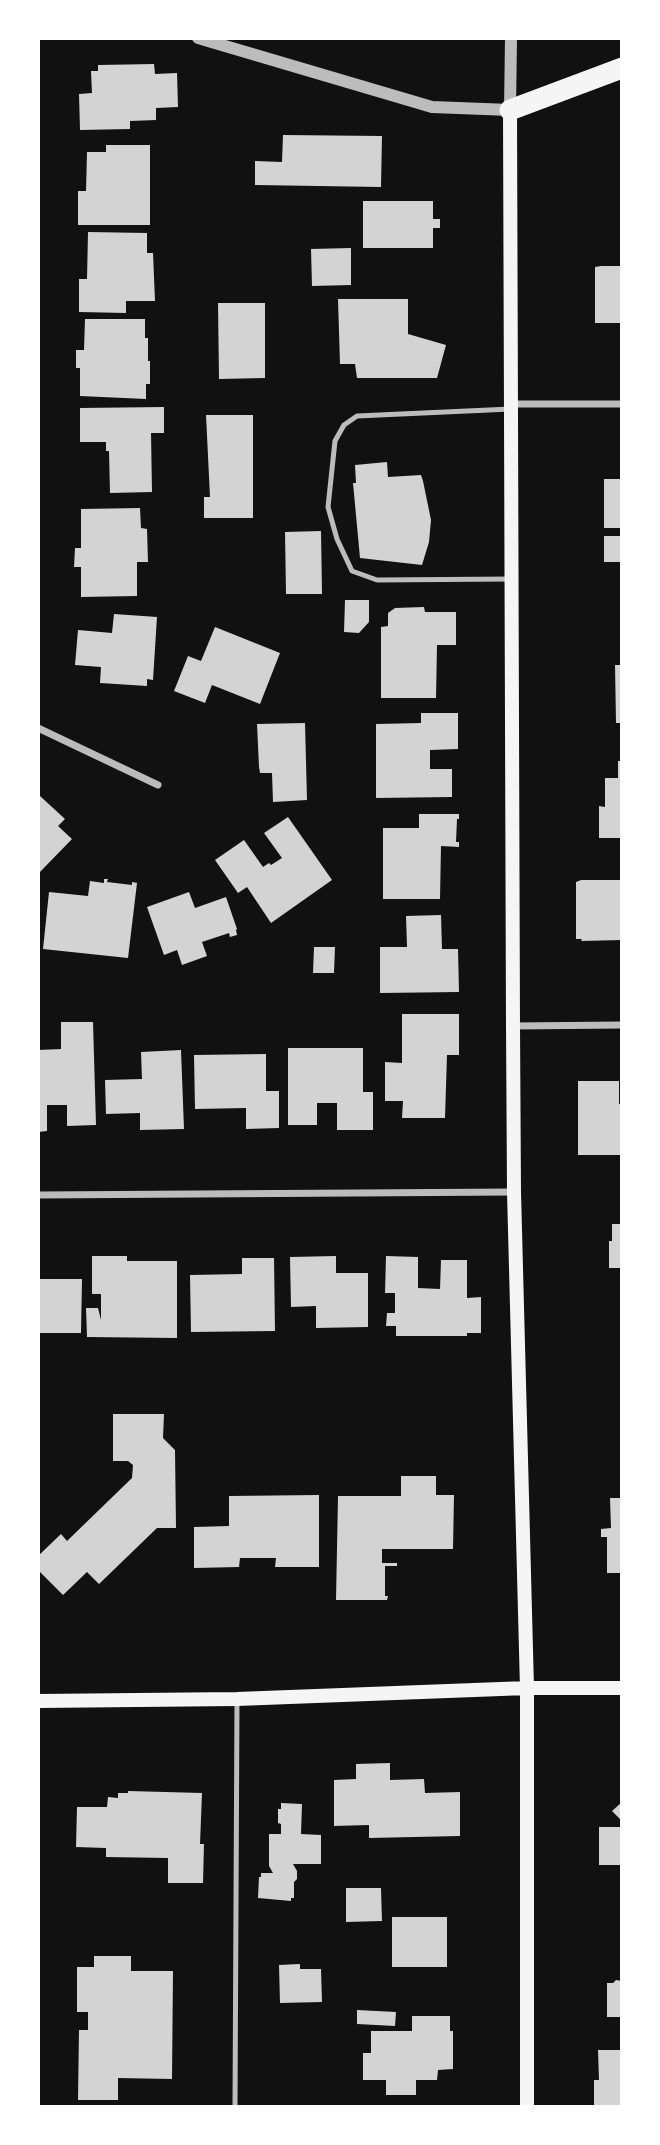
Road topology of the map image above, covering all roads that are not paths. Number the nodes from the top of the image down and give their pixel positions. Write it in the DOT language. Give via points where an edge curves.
graph roads {
  1 [pos="198,38"];
  2 [pos="511,38"];
  3 [pos="621,68"];
  4 [pos="510,110"];
  5 [pos="621,404"];
  6 [pos="511,407"];
  7 [pos="511,579"];
  8 [pos="38,728"];
  9 [pos="158,785"];
  10 [pos="621,1025"];
  11 [pos="513,1026"];
  12 [pos="514,1192"];
  13 [pos="38,1195"];
  14 [pos="527,1688"];
  15 [pos="621,1688"];
  16 [pos="237,1699"];
  17 [pos="38,1701"];
  18 [pos="235,2106"];
  19 [pos="527,2106"];
  1 -- 4 [label="street" via="432,107"];
  2 -- 4 [label="street"];
  3 -- 4 [label="highway"];
  4 -- 6 [label="main road"];
  5 -- 6 [label="street"];
  6 -- 7 [label="main road"];
  6 -- 7 [label="lane" via="357,416 344,425 335,441 328,508 352,571 377,580"];
  7 -- 11 [label="main road"];
  8 -- 9 [label="street"];
  10 -- 11 [label="street"];
  11 -- 12 [label="main road"];
  12 -- 13 [label="street"];
  12 -- 14 [label="main road"];
  14 -- 15 [label="main road"];
  14 -- 16 [label="main road"];
  14 -- 19 [label="main road"];
  16 -- 17 [label="main road"];
  16 -- 18 [label="lane"];
}
